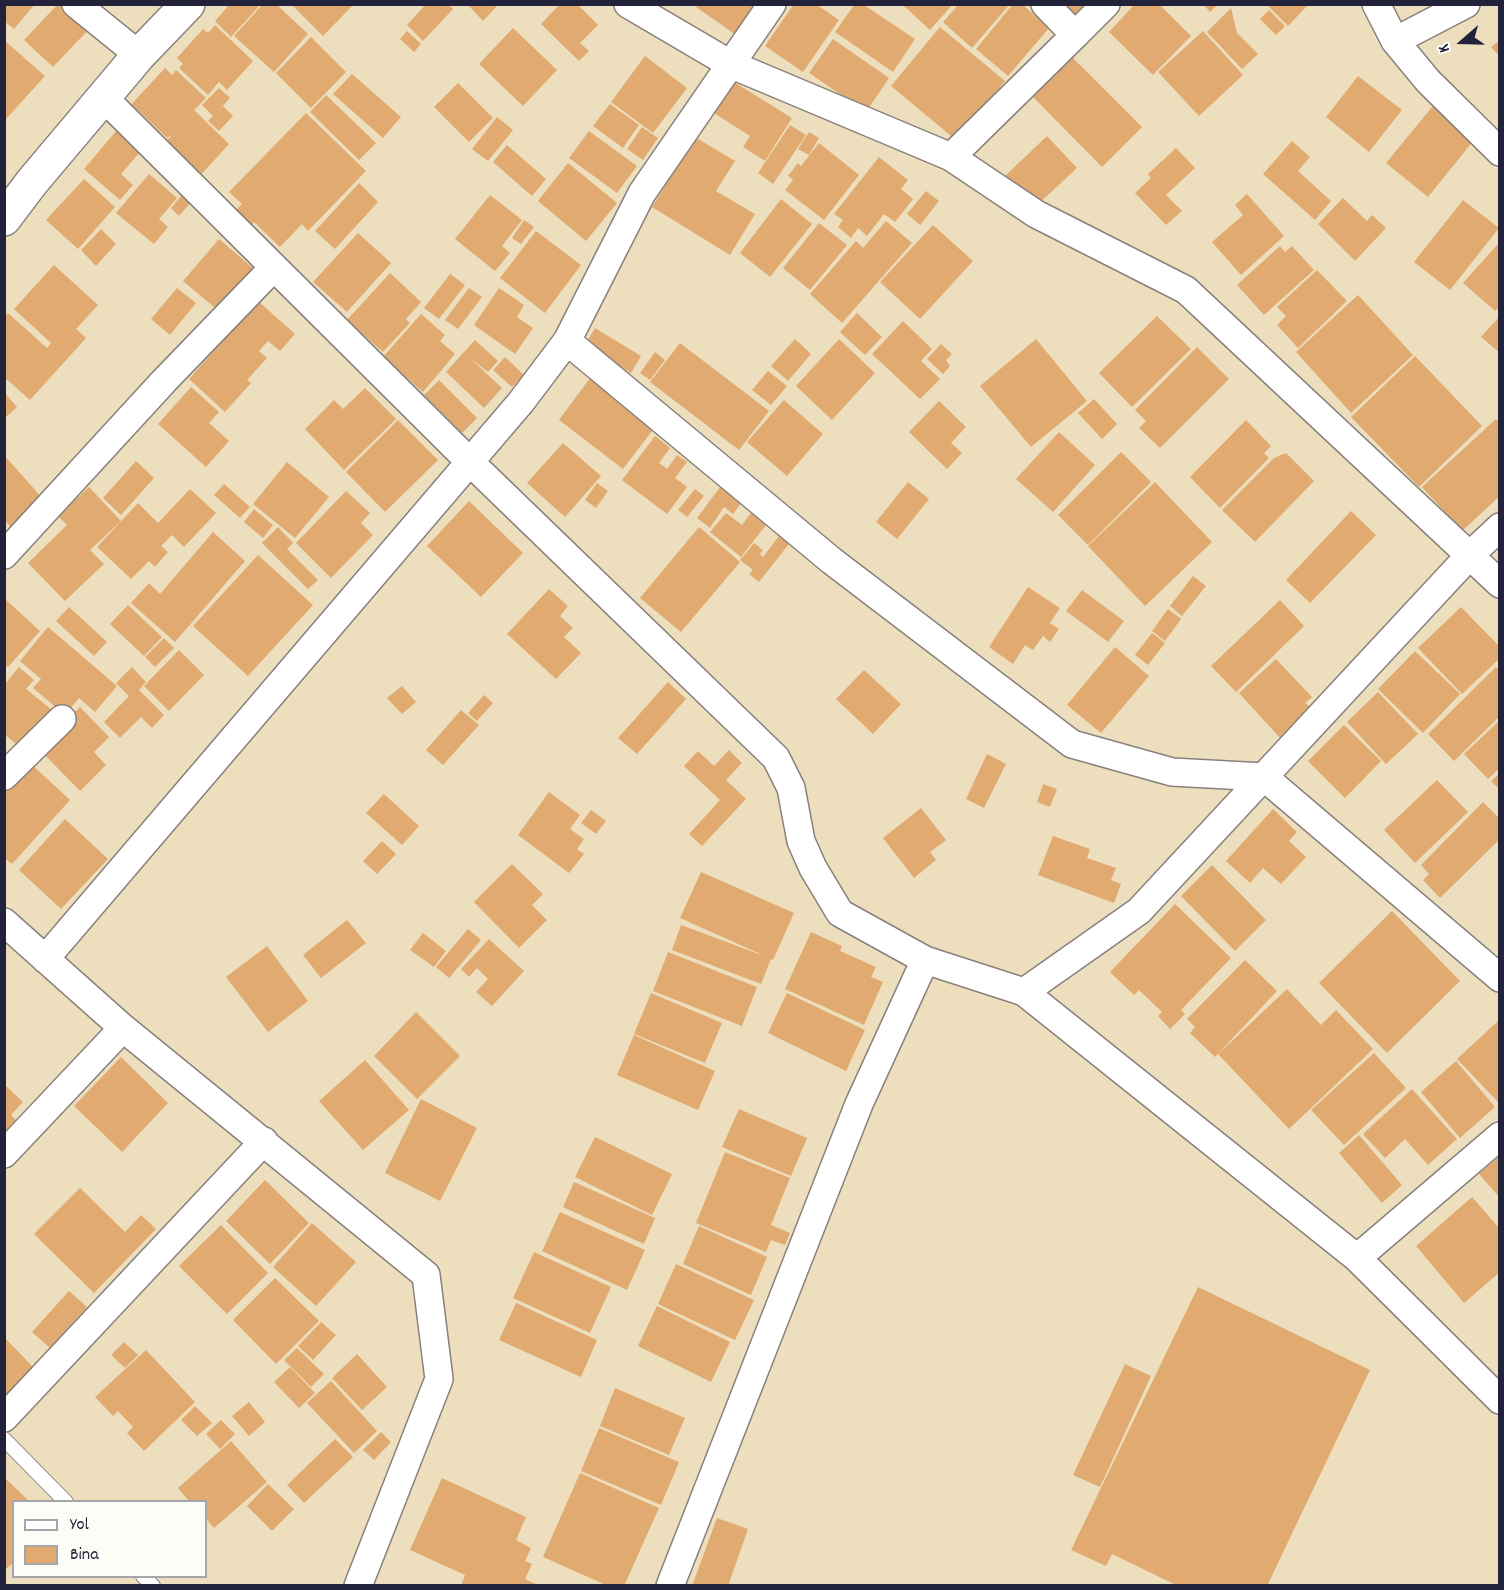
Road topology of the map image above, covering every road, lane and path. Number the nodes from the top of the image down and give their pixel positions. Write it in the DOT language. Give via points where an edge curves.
graph roads {
  1 [pos="76,4"];
  2 [pos="188,4"];
  3 [pos="628,4"];
  4 [pos="772,4"];
  5 [pos="1045,4"];
  6 [pos="1106,4"];
  7 [pos="1376,4"];
  8 [pos="1466,4"];
  9 [pos="1075,35"];
  10 [pos="1395,41"];
  11 [pos="139,55"];
  12 [pos="730,64"];
  13 [pos="103,97"];
  14 [pos="1500,152"];
  15 [pos="951,157"];
  16 [pos="4,219"];
  17 [pos="274,267"];
  18 [pos="567,340"];
  19 [pos="471,463"];
  20 [pos="1500,527"];
  21 [pos="4,555"];
  22 [pos="1470,555"];
  23 [pos="1500,584"];
  24 [pos="62,718"];
  25 [pos="4,776"];
  26 [pos="1264,777"];
  27 [pos="4,922"];
  28 [pos="45,959"];
  29 [pos="925,960"];
  30 [pos="1500,978"];
  31 [pos="1024,992"];
  32 [pos="123,1028"];
  33 [pos="1500,1136"];
  34 [pos="264,1141"];
  35 [pos="4,1154"];
  36 [pos="1357,1258"];
  37 [pos="1500,1400"];
  38 [pos="4,1418"];
  39 [pos="4,1439"];
  40 [pos="64,1500"];
  41 [pos="358,1586"];
  42 [pos="670,1586"];
  1 -- 11 [label="street"];
  2 -- 11 [label="street"];
  3 -- 12 [label="street"];
  4 -- 12 [label="street"];
  5 -- 9 [label="street"];
  6 -- 9 [label="street"];
  7 -- 10 [label="street"];
  8 -- 10 [label="street"];
  9 -- 15 [label="street"];
  10 -- 14 [label="street" via="1428,81"];
  11 -- 13 [label="street"];
  12 -- 15 [label="street"];
  12 -- 18 [label="street" via="642,193"];
  13 -- 16 [label="street"];
  13 -- 17 [label="street"];
  15 -- 22 [label="street" via="1036,214 1186,290"];
  17 -- 19 [label="street"];
  17 -- 21 [label="street"];
  18 -- 19 [label="street"];
  18 -- 26 [label="street" via="832,561 1072,744 1172,772"];
  19 -- 28 [label="street"];
  19 -- 29 [label="street" via="776,759 790,788 801,841 840,913"];
  20 -- 22 [label="street"];
  22 -- 23 [label="street"];
  22 -- 26 [label="street"];
  24 -- 25 [label="street"];
  26 -- 30 [label="street"];
  26 -- 31 [label="street" via="1139,911"];
  27 -- 28 [label="street"];
  28 -- 32 [label="street"];
  29 -- 31 [label="street"];
  29 -- 42 [label="street" via="859,1104"];
  31 -- 36 [label="street"];
  32 -- 34 [label="street"];
  32 -- 35 [label="street"];
  33 -- 36 [label="street"];
  34 -- 38 [label="street"];
  34 -- 41 [label="street" via="426,1275 439,1379"];
  36 -- 37 [label="street"];
  39 -- 40 [label="lane"];
}
